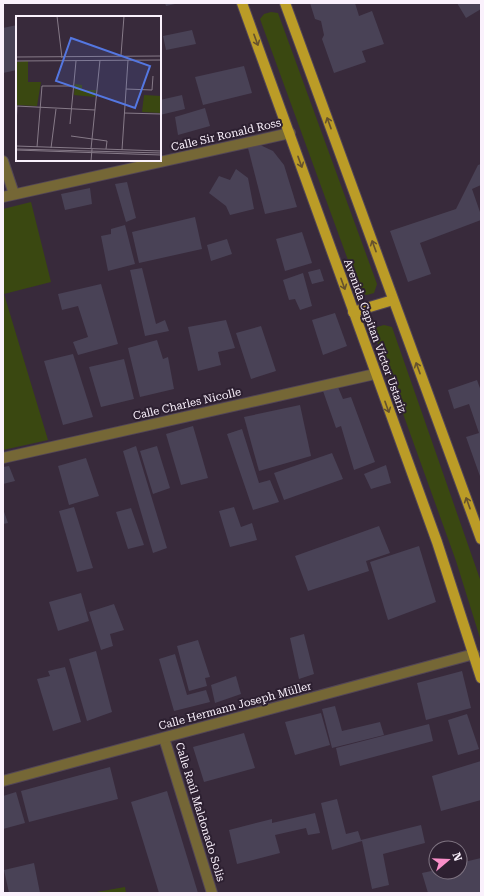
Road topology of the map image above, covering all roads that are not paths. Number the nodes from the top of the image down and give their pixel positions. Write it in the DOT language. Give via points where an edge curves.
graph roads {
  1 [pos="242,3"];
  2 [pos="285,3"];
  3 [pos="290,133"];
  4 [pos="3,161"];
  5 [pos="14,194"];
  6 [pos="3,197"];
  7 [pos="393,300"];
  8 [pos="354,312"];
  9 [pos="375,374"];
  10 [pos="3,458"];
  11 [pos="481,540"];
  12 [pos="474,654"];
  13 [pos="481,678"];
  14 [pos="164,738"];
  15 [pos="3,781"];
  16 [pos="212,893"];
  1 -- 3 [label="main road, Avenida Capitan Víctor Ustariz, one-way"];
  7 -- 2 [label="main road, one-way"];
  3 -- 5 [label="street, Calle Sir Ronald Ross"];
  3 -- 8 [label="main road, Avenida Capitan Víctor Ustariz, one-way"];
  4 -- 5 [label="street"];
  5 -- 6 [label="street, Calle Sir Ronald Ross"];
  7 -- 8 [label="main road"];
  11 -- 7 [label="main road, one-way"];
  8 -- 9 [label="main road, Avenida Capitan Víctor Ustariz"];
  9 -- 10 [label="street, Calle Charles Nicolle"];
  9 -- 12 [label="main road, Avenida Capitan Víctor Ustariz, one-way" via="437,542"];
  12 -- 13 [label="main road, Avenida Capitan Víctor Ustariz"];
  12 -- 14 [label="street, Calle Hermann Joseph Müller"];
  14 -- 15 [label="street, Calle Hermann Joseph Müller"];
  14 -- 16 [label="street, Calle Raúl Maldonado Solis"];
}
